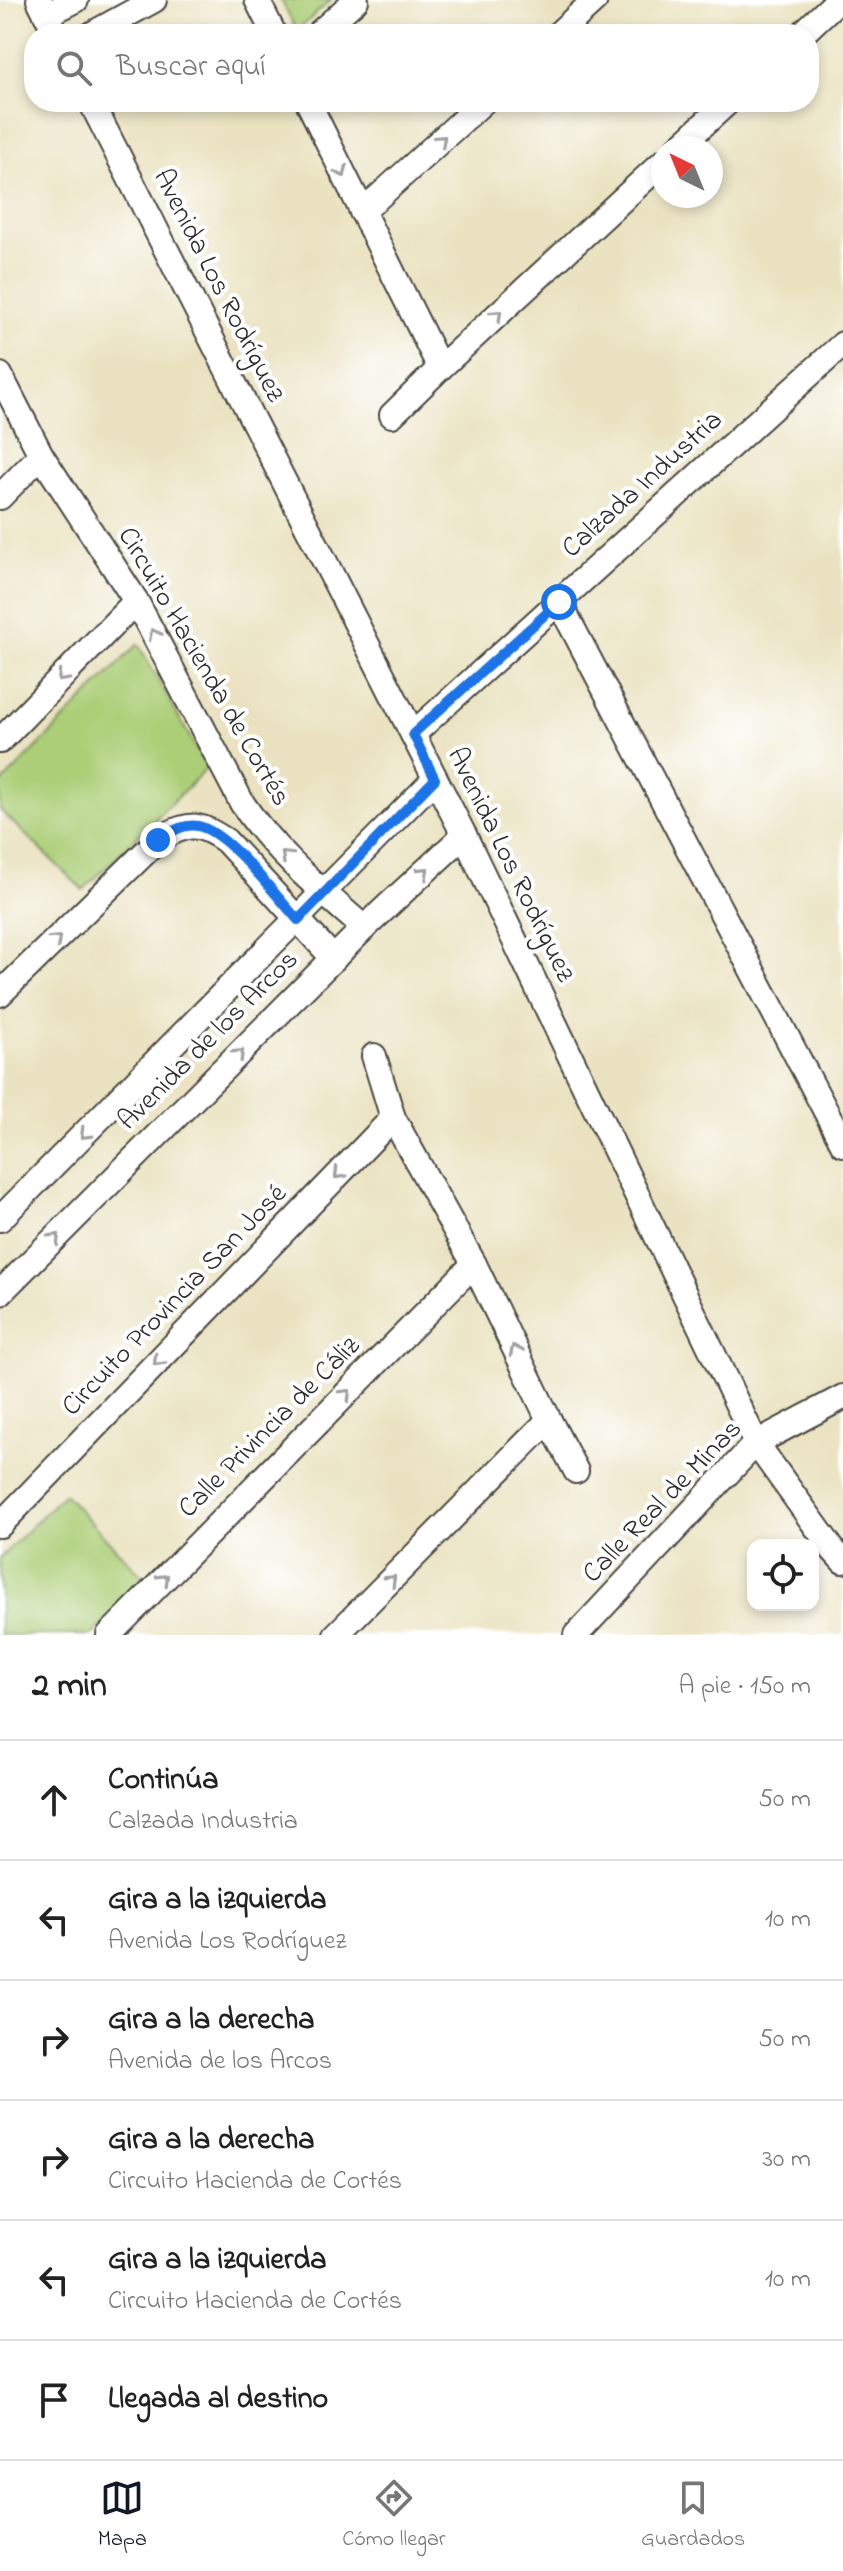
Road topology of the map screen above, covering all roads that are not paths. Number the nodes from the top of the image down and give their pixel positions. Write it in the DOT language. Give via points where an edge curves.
graph roads {
  1 [pos="76,0"];
  2 [pos="154,0"];
  3 [pos="257,0"];
  4 [pos="356,0"];
  5 [pos="595,0"];
  6 [pos="838,0"];
  7 [pos="47,16"];
  8 [pos="110,24"];
  9 [pos="269,24"];
  10 [pos="329,24"];
  11 [pos="569,24"];
  12 [pos="813,24"];
  13 [pos="96,112"];
  14 [pos="313,112"];
  15 [pos="472,112"];
  16 [pos="717,112"];
  17 [pos="691,136"];
  18 [pos="651,173"];
  19 [pos="362,212"];
  20 [pos="843,344"];
  21 [pos="440,368"];
  22 [pos="0,375"];
  23 [pos="392,415"];
  24 [pos="41,455"];
  25 [pos="0,497"];
  26 [pos="136,601"];
  27 [pos="559,602"];
  28 [pos="413,734"];
  29 [pos="0,741"];
  30 [pos="435,779"];
  31 [pos="464,835"];
  32 [pos="324,892"];
  33 [pos="298,920"];
  34 [pos="364,928"];
  35 [pos="334,959"];
  36 [pos="0,994"];
  37 [pos="374,1056"];
  38 [pos="393,1118"];
  39 [pos="843,1144"];
  40 [pos="0,1219"];
  41 [pos="474,1264"];
  42 [pos="0,1293"];
  43 [pos="843,1397"];
  44 [pos="549,1420"];
  45 [pos="756,1443"];
  46 [pos="576,1471"];
  47 [pos="0,1525"];
  48 [pos="843,1561"];
  49 [pos="109,1635"];
  50 [pos="336,1635"];
  51 [pos="576,1635"];
  1 -- 7 [label="street"];
  2 -- 8 [label="street"];
  3 -- 9 [label="street"];
  4 -- 10 [label="street"];
  5 -- 11 [label="street"];
  6 -- 12 [label="street"];
  13 -- 28 [label="street, Avenida Los Rodríguez"];
  14 -- 19 [label="street, one-way"];
  19 -- 15 [label="street, one-way"];
  16 -- 17 [label="street"];
  21 -- 18 [label="street, one-way"];
  19 -- 21 [label="street"];
  20 -- 27 [label="street, Calzada Industria"];
  21 -- 23 [label="street"];
  22 -- 24 [label="street, Circuito Hacienda de Cortés"];
  24 -- 25 [label="street"];
  24 -- 26 [label="street, Circuito Hacienda de Cortés"];
  26 -- 29 [label="street, one-way"];
  32 -- 26 [label="street, Circuito Hacienda de Cortés, one-way" via="255,824"];
  27 -- 28 [label="street, Calzada Industria"];
  27 -- 39 [label="street"];
  28 -- 30 [label="street, Avenida Los Rodríguez"];
  30 -- 31 [label="street, Avenida Los Rodríguez"];
  30 -- 32 [label="street, Avenida de los Arcos"];
  34 -- 31 [label="street, Avenida de los Arcos, one-way"];
  31 -- 45 [label="street, Avenida Los Rodríguez"];
  32 -- 33 [label="street, Avenida de los Arcos"];
  32 -- 34 [label="street, Circuito Hacienda de Cortés"];
  33 -- 35 [label="street"];
  36 -- 33 [label="street, one-way" via="158,840 187,826 210,830 226,841"];
  33 -- 40 [label="street, Avenida de los Arcos, one-way"];
  34 -- 35 [label="street, Avenida de los Arcos"];
  42 -- 35 [label="street, Avenida de los Arcos, one-way"];
  37 -- 38 [label="street"];
  38 -- 41 [label="street"];
  38 -- 47 [label="street, Circuito Provincia San José, one-way"];
  44 -- 41 [label="street, one-way"];
  49 -- 41 [label="street, Calle Privincia de Cáliz, one-way"];
  43 -- 45 [label="street, Calle Real de Minas"];
  44 -- 46 [label="street"];
  50 -- 44 [label="street, one-way"];
  45 -- 48 [label="street, Avenida Los Rodríguez"];
  45 -- 51 [label="street, Calle Real de Minas"];
}
